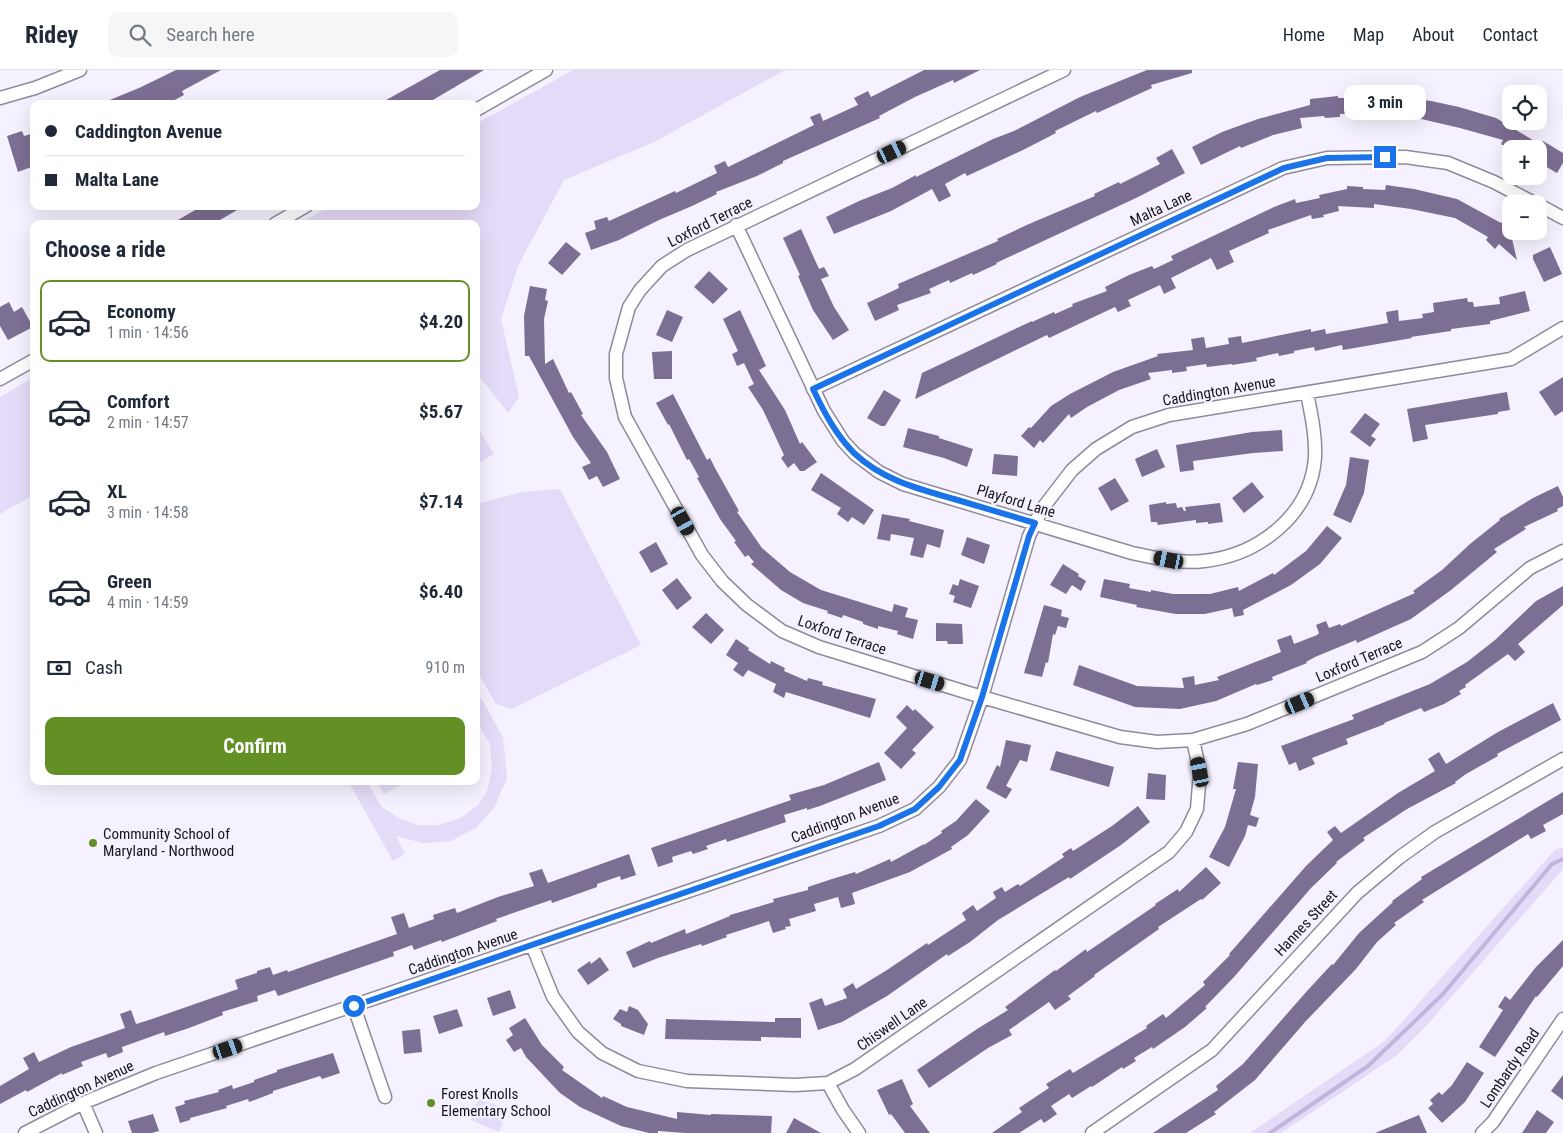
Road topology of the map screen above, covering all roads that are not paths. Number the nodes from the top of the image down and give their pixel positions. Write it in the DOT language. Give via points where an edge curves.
graph roads {
  1 [pos="80,70"];
  2 [pos="546,70"];
  3 [pos="1064,70"];
  4 [pos="0,98"];
  5 [pos="480,108"];
  6 [pos="1520,195"];
  7 [pos="1547,209"];
  8 [pos="299,210"];
  9 [pos="1563,218"];
  10 [pos="282,220"];
  11 [pos="736,225"];
  12 [pos="1563,328"];
  13 [pos="30,362"];
  14 [pos="0,379"];
  15 [pos="813,389"];
  16 [pos="1307,393"];
  17 [pos="1035,523"];
  18 [pos="1563,551"];
  19 [pos="982,697"];
  20 [pos="1193,740"];
  21 [pos="1563,759"];
  22 [pos="532,946"];
  23 [pos="354,1006"];
  24 [pos="1562,1023"];
  25 [pos="828,1083"];
  26 [pos="385,1097"];
  27 [pos="83,1103"];
  28 [pos="25,1133"];
  29 [pos="96,1133"];
  30 [pos="859,1133"];
  31 [pos="1092,1133"];
  32 [pos="1482,1133"];
  1 -- 4 [label="street"];
  2 -- 5 [label="street"];
  3 -- 11 [label="street, Loxford Terrace"];
  6 -- 15 [label="street, Malta Lane" via="1448,163 1405,157 1327,158 1284,168"];
  7 -- 9 [label="street, Malta Lane"];
  8 -- 10 [label="street"];
  11 -- 15 [label="street, Playford Lane"];
  11 -- 19 [label="street, Loxford Terrace" via="662,266 629,307 616,354 616,378 625,417 702,555 747,606 782,630 818,646"];
  12 -- 16 [label="street, Caddington Avenue" via="1511,358"];
  13 -- 14 [label="street"];
  15 -- 17 [label="street, Playford Lane" via="843,441 879,472 903,484"];
  16 -- 17 [label="street, Caddington Avenue" via="1169,414 1132,427 1096,449 1072,470"];
  16 -- 17 [label="street, Playford Lane" via="1315,435 1315,459 1306,495 1290,519 1260,544 1204,561 1169,560 1132,553"];
  17 -- 19 [label="street, Caddington Avenue"];
  18 -- 20 [label="street, Loxford Terrace" via="1530,568 1459,628 1422,652 1247,724"];
  19 -- 20 [label="street, Loxford Terrace" via="1120,737 1157,742"];
  19 -- 22 [label="street, Caddington Avenue" via="960,760 939,787 915,809 879,826"];
  20 -- 25 [label="street, Chiswell Lane" via="1200,772 1197,809 1186,832 1169,852 855,1069"];
  21 -- 31 [label="street, Hannes Street" via="1435,832 1400,857 1357,893 1212,1050"];
  22 -- 23 [label="street, Caddington Avenue"];
  22 -- 25 [label="street, Chiswell Lane" via="553,997 578,1032 602,1053 638,1071 687,1081"];
  23 -- 26 [label="street"];
  23 -- 27 [label="street, Caddington Avenue" via="156,1074"];
  24 -- 32 [label="street, Lombardy Road"];
  25 -- 30 [label="street"];
  27 -- 28 [label="street, Caddington Avenue"];
  27 -- 29 [label="street"];
}
